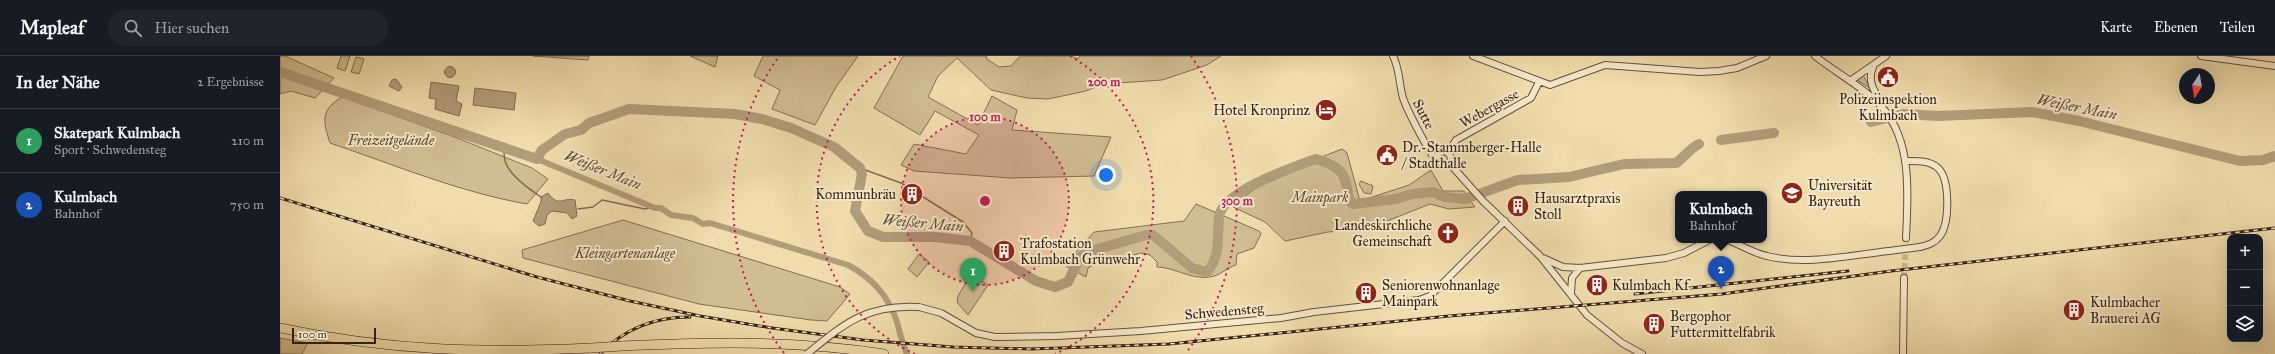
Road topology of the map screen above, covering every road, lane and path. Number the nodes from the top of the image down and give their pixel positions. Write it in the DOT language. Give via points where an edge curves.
graph roads {
  1 [pos="1393,56"];
  2 [pos="1473,56"];
  3 [pos="1766,56"];
  4 [pos="1815,56"];
  5 [pos="1886,56"];
  6 [pos="2201,56"];
  7 [pos="2275,66"];
  8 [pos="1873,67"];
  9 [pos="1850,81"];
  10 [pos="1539,82"];
  11 [pos="1886,111"];
  12 [pos="1448,153"];
  13 [pos="1436,159"];
  14 [pos="1905,161"];
  15 [pos="1450,164"];
  16 [pos="1505,221"];
  17 [pos="1906,238"];
  18 [pos="1703,243"];
  19 [pos="1735,243"];
  20 [pos="1540,256"];
  21 [pos="1580,268"];
  22 [pos="1904,278"];
  23 [pos="1571,293"];
  24 [pos="280,328"];
  25 [pos="807,354"];
  26 [pos="884,354"];
  27 [pos="1642,354"];
  28 [pos="1903,354"];
  1 -- 13 [label="street, Sutte" via="1399,67 1406,107"];
  2 -- 10 [label="street"];
  3 -- 10 [label="street" via="1737,68 1719,71 1605,65 1555,85"];
  4 -- 9 [label="street"];
  5 -- 8 [label="street"];
  6 -- 7 [label="street"];
  8 -- 9 [label="street"];
  8 -- 11 [label="street" via="1871,84"];
  9 -- 11 [label="street"];
  10 -- 12 [label="street, Webergasse" via="1531,98 1456,140"];
  11 -- 14 [label="street" via="1898,131"];
  12 -- 13 [label="street" via="1441,152"];
  12 -- 15 [label="street"];
  13 -- 15 [label="street" via="1441,166"];
  14 -- 17 [label="street"];
  14 -- 19 [label="street, bridge" via="1928,162 1937,167 1945,179 1945,224 1941,235 1934,242 1920,248 1800,260 1783,260"];
  15 -- 16 [label="street"];
  16 -- 20 [label="street"];
  16 -- 25 [label="street, Schwedensteg, bridge" via="1437,291 1419,300 1182,328 1011,337 976,333 940,313 919,307 900,306 880,308 858,317"];
  18 -- 21 [label="street" via="1684,253 1666,258"];
  20 -- 21 [label="street" via="1563,267"];
  20 -- 23 [label="street"];
  21 -- 23 [label="street" via="1572,278"];
  22 -- 28 [label="street"];
  23 -- 27 [label="street" via="1587,315 1604,331"];
  24 -- 26 [label="highway, bridge" via="347,341 427,350 513,351 726,342 786,343"];
}
